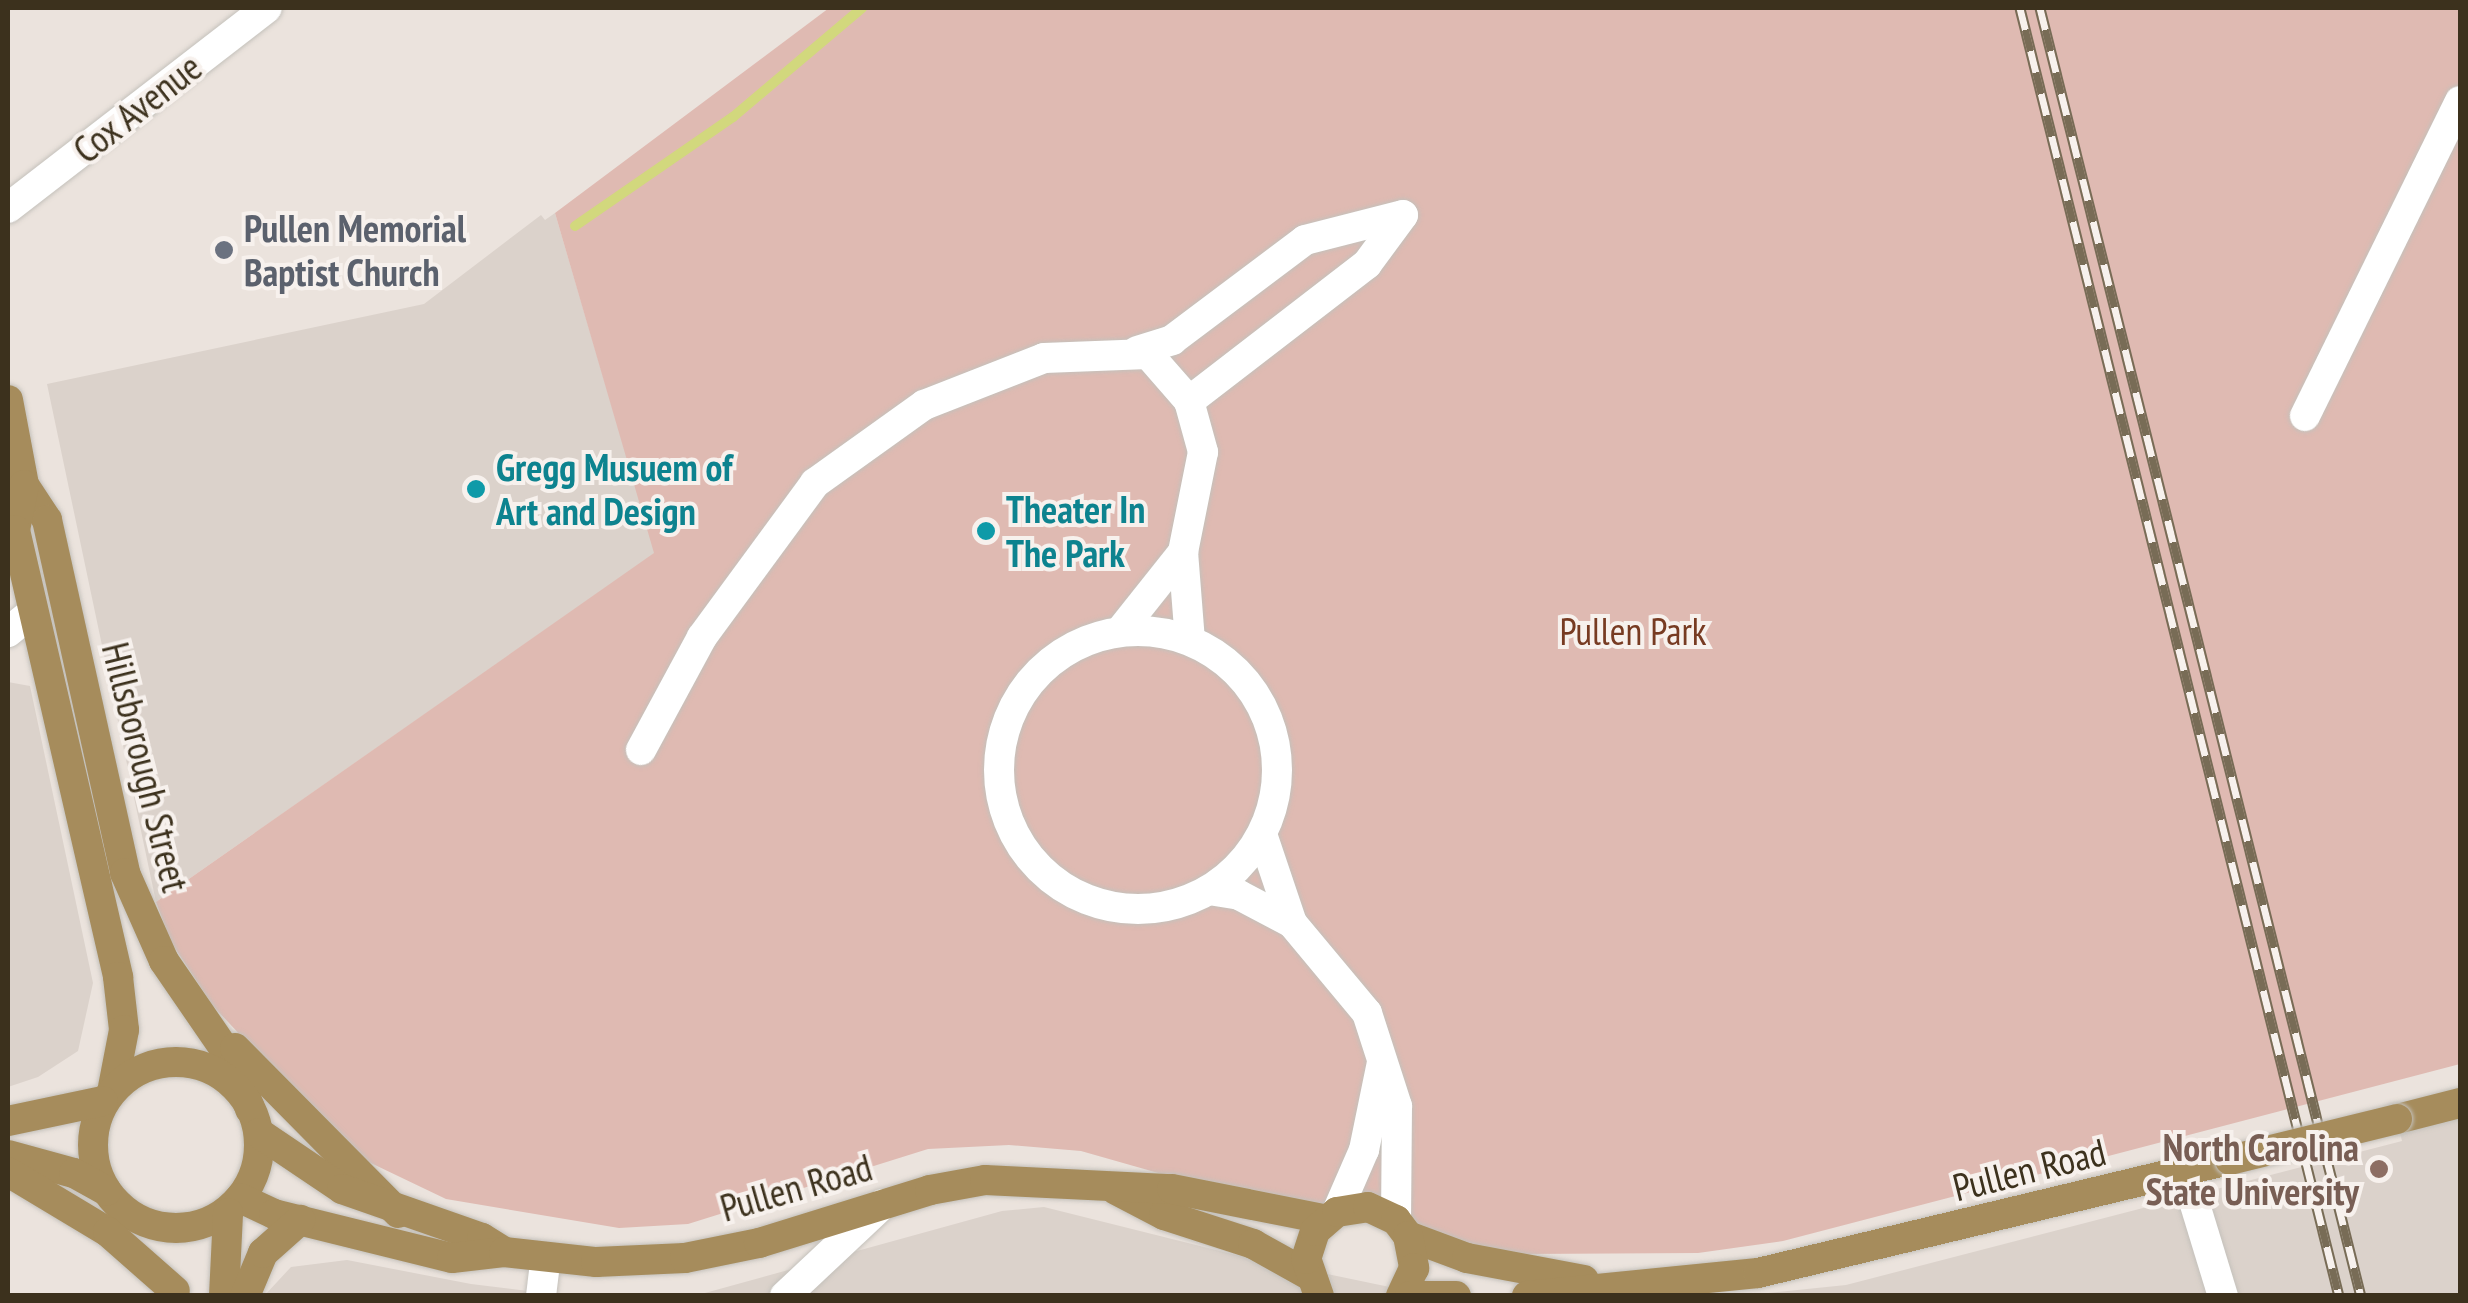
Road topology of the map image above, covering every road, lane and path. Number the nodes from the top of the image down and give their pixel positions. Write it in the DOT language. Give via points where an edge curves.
graph roads {
  1 [pos="267,8"];
  2 [pos="2460,102"];
  3 [pos="8,208"];
  4 [pos="1137,351"];
  5 [pos="8,400"];
  6 [pos="1189,401"];
  7 [pos="2306,416"];
  8 [pos="24,485"];
  9 [pos="1183,552"];
  10 [pos="33,612"];
  11 [pos="1121,630"];
  12 [pos="8,632"];
  13 [pos="1190,640"];
  14 [pos="641,750"];
  15 [pos="1262,834"];
  16 [pos="1209,890"];
  17 [pos="1292,923"];
  18 [pos="188,997"];
  19 [pos="1382,1059"];
  20 [pos="108,1094"];
  21 [pos="2460,1103"];
  22 [pos="8,1121"];
  23 [pos="255,1121"];
  24 [pos="8,1155"];
  25 [pos="8,1172"];
  26 [pos="2185,1172"];
  27 [pos="1108,1187"];
  28 [pos="113,1198"];
  29 [pos="884,1204"];
  30 [pos="234,1206"];
  31 [pos="398,1213"];
  32 [pos="1331,1216"];
  33 [pos="300,1220"];
  34 [pos="1402,1228"];
  35 [pos="504,1252"];
  36 [pos="546,1258"];
  37 [pos="1313,1285"];
  38 [pos="1612,1285"];
  39 [pos="176,1294"];
  40 [pos="224,1296"];
  41 [pos="246,1296"];
  42 [pos="542,1296"];
  43 [pos="785,1296"];
  44 [pos="1401,1296"];
  45 [pos="1410,1296"];
  46 [pos="1456,1296"];
  47 [pos="1527,1296"];
  48 [pos="2223,1296"];
  1 -- 3 [label="street, Cox Avenue"];
  2 -- 7 [label="street"];
  4 -- 6 [label="street" via="1154,358"];
  4 -- 6 [label="street" via="1172,340 1305,240 1403,215 1367,264"];
  4 -- 14 [label="street" via="1044,358 999,372 873,435 815,483 757,556 702,637"];
  5 -- 8 [label="main road, Hillsborough Street"];
  6 -- 9 [label="street" via="1203,475"];
  8 -- 10 [label="main road, Hillsborough Street" via="14,530"];
  8 -- 18 [label="main road, Hillsborough Street" via="47,520 125,873 164,962"];
  9 -- 11 [label="street"];
  9 -- 13 [label="street"];
  10 -- 12 [label="street"];
  10 -- 20 [label="main road, Hillsborough Street" via="118,976 124,1030"];
  11 -- 13 [label="street"];
  11 -- 16 [label="street" via="1076,644 1018,696 1003,733 998,774 1006,815 1044,872 1088,900 1150,908"];
  13 -- 15 [label="street" via="1250,687 1268,721 1276,778"];
  15 -- 16 [label="street" via="1240,866"];
  15 -- 17 [label="street"];
  16 -- 17 [label="street" via="1238,895"];
  17 -- 19 [label="street" via="1356,993"];
  18 -- 23 [label="main road, Hillsborough Street" via="234,1064"];
  18 -- 31 [label="main road"];
  19 -- 32 [label="street" via="1364,1150"];
  19 -- 34 [label="street" via="1400,1125"];
  20 -- 22 [label="main road"];
  20 -- 23 [label="main road" via="157,1064 185,1062 235,1086"];
  20 -- 28 [label="main road" via="94,1146"];
  21 -- 26 [label="main road, Pullen Road, bridge"];
  23 -- 30 [label="main road" via="259,1160"];
  23 -- 31 [label="main road, Pullen Road" via="342,1188"];
  24 -- 28 [label="main road" via="74,1173"];
  25 -- 39 [label="main road" via="96,1224"];
  26 -- 38 [label="main road, Pullen Road" via="1796,1265"];
  26 -- 48 [label="street"];
  27 -- 29 [label="main road, Pullen Road" via="1065,1179 986,1180"];
  27 -- 32 [label="main road, Pullen Road" via="1172,1189"];
  27 -- 37 [label="main road, Pullen Road" via="1164,1215 1253,1244"];
  28 -- 30 [label="main road" via="159,1226 185,1228"];
  28 -- 39 [label="main road"];
  29 -- 36 [label="main road, Pullen Road" via="760,1243 685,1258"];
  29 -- 43 [label="street"];
  30 -- 33 [label="main road, Pullen Road"];
  30 -- 40 [label="main road"];
  31 -- 35 [label="main road, Pullen Road" via="482,1238"];
  32 -- 34 [label="main road, Pullen Road" via="1368,1207"];
  32 -- 37 [label="main road" via="1308,1244"];
  33 -- 35 [label="main road, Pullen Road" via="452,1258"];
  33 -- 41 [label="main road" via="263,1253"];
  34 -- 38 [label="main road, Pullen Road" via="1467,1258"];
  34 -- 44 [label="main road" via="1414,1268"];
  35 -- 36 [label="main road, Pullen Road"];
  36 -- 42 [label="street"];
  38 -- 47 [label="main road, Pullen Road"];
  45 -- 46 [label="main road"];
}
